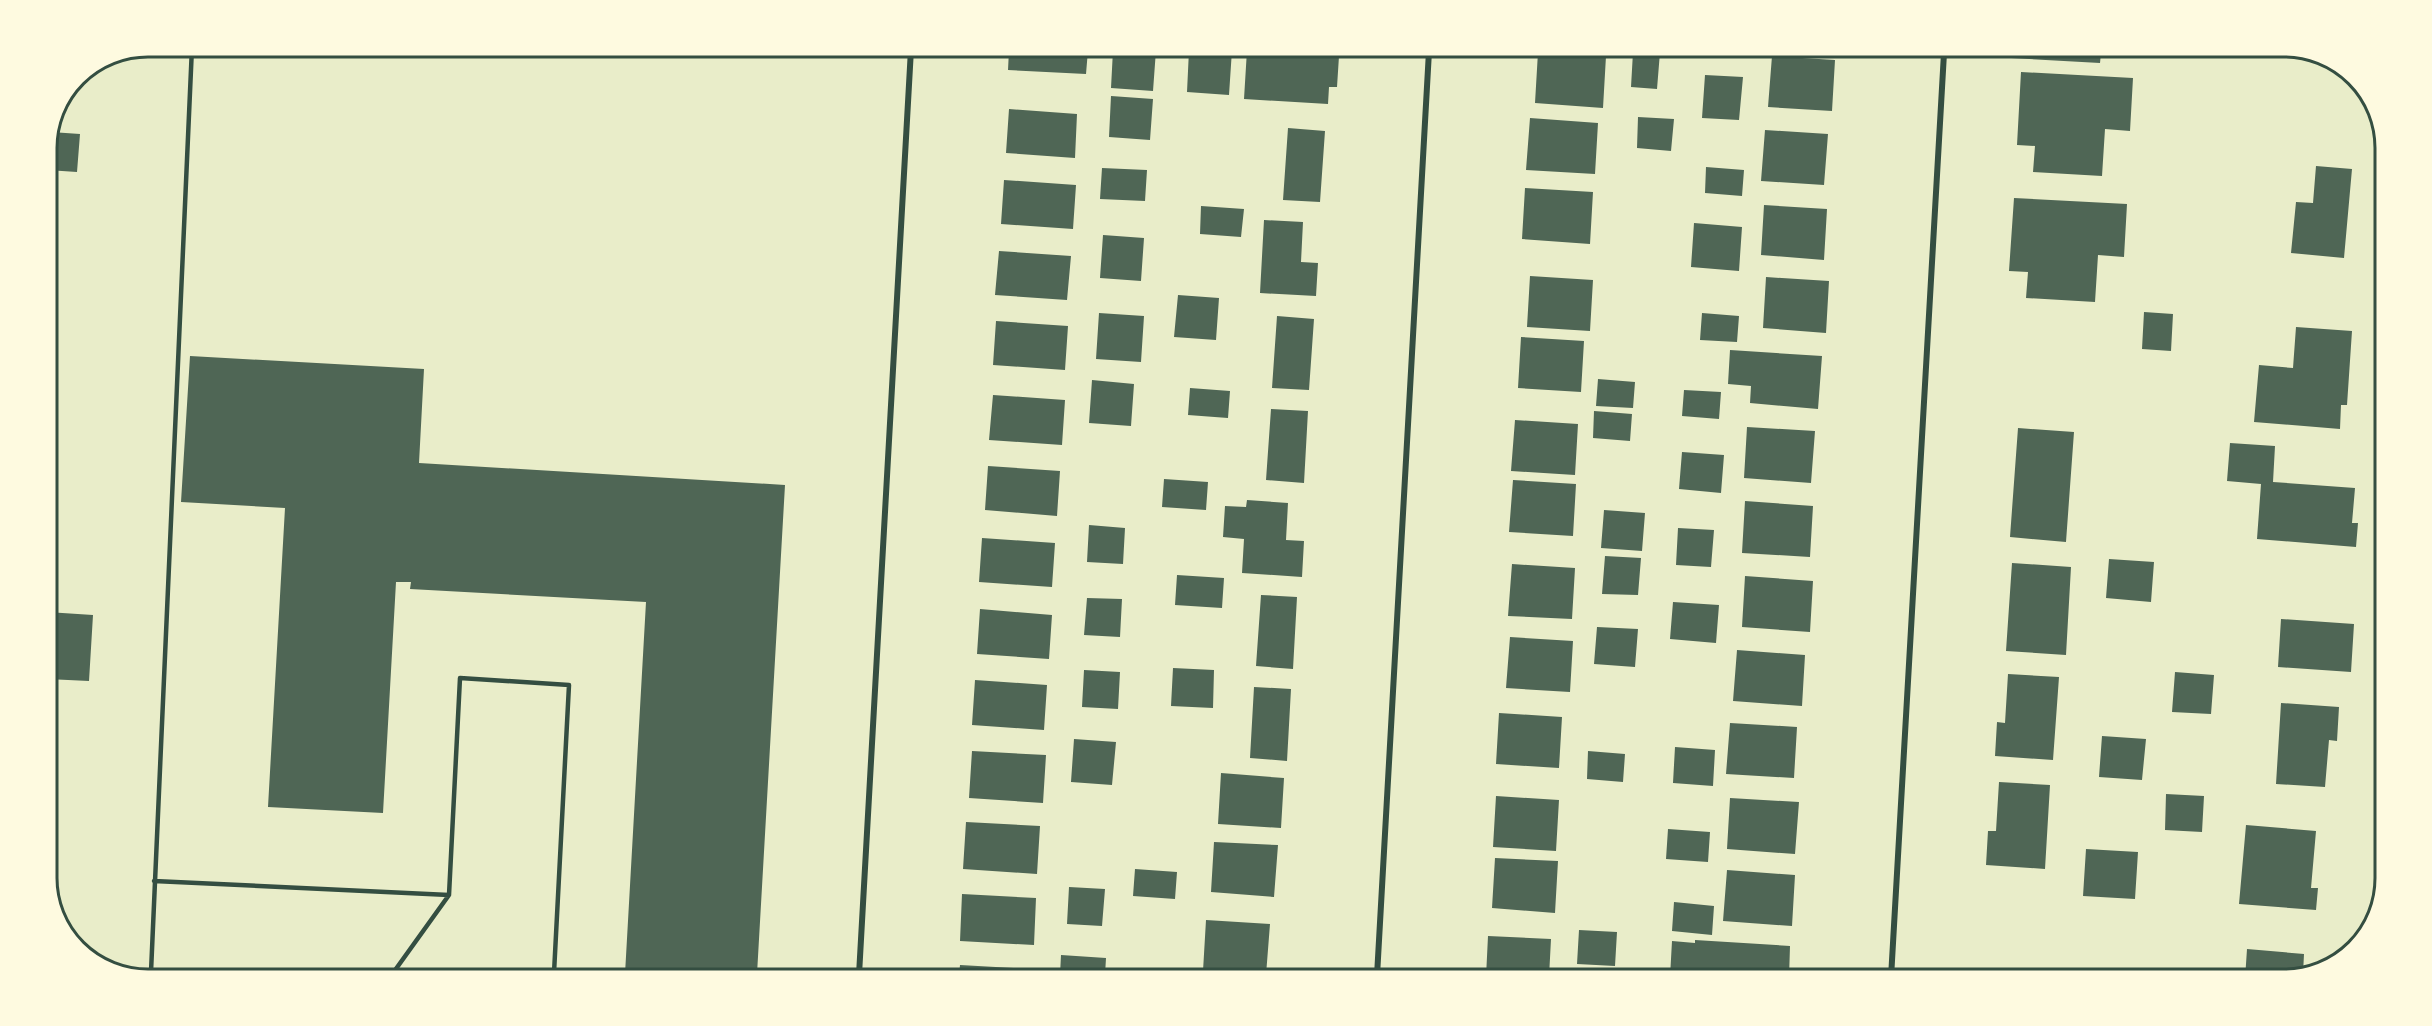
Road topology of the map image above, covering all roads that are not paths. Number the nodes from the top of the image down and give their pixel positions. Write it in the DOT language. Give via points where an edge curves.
graph roads {
  1 [pos="192,57"];
  2 [pos="911,57"];
  3 [pos="1429,57"];
  4 [pos="1944,57"];
  5 [pos="154,881"];
  6 [pos="449,895"];
  7 [pos="151,969"];
  8 [pos="396,969"];
  9 [pos="554,969"];
  10 [pos="859,969"];
  11 [pos="1377,969"];
  12 [pos="1892,969"];
  1 -- 5 [label="lane"];
  2 -- 10 [label="street"];
  3 -- 11 [label="street"];
  4 -- 12 [label="street"];
  5 -- 6 [label="lane"];
  5 -- 7 [label="lane"];
  6 -- 8 [label="lane"];
  6 -- 9 [label="lane" via="460,678 569,686"];
}
